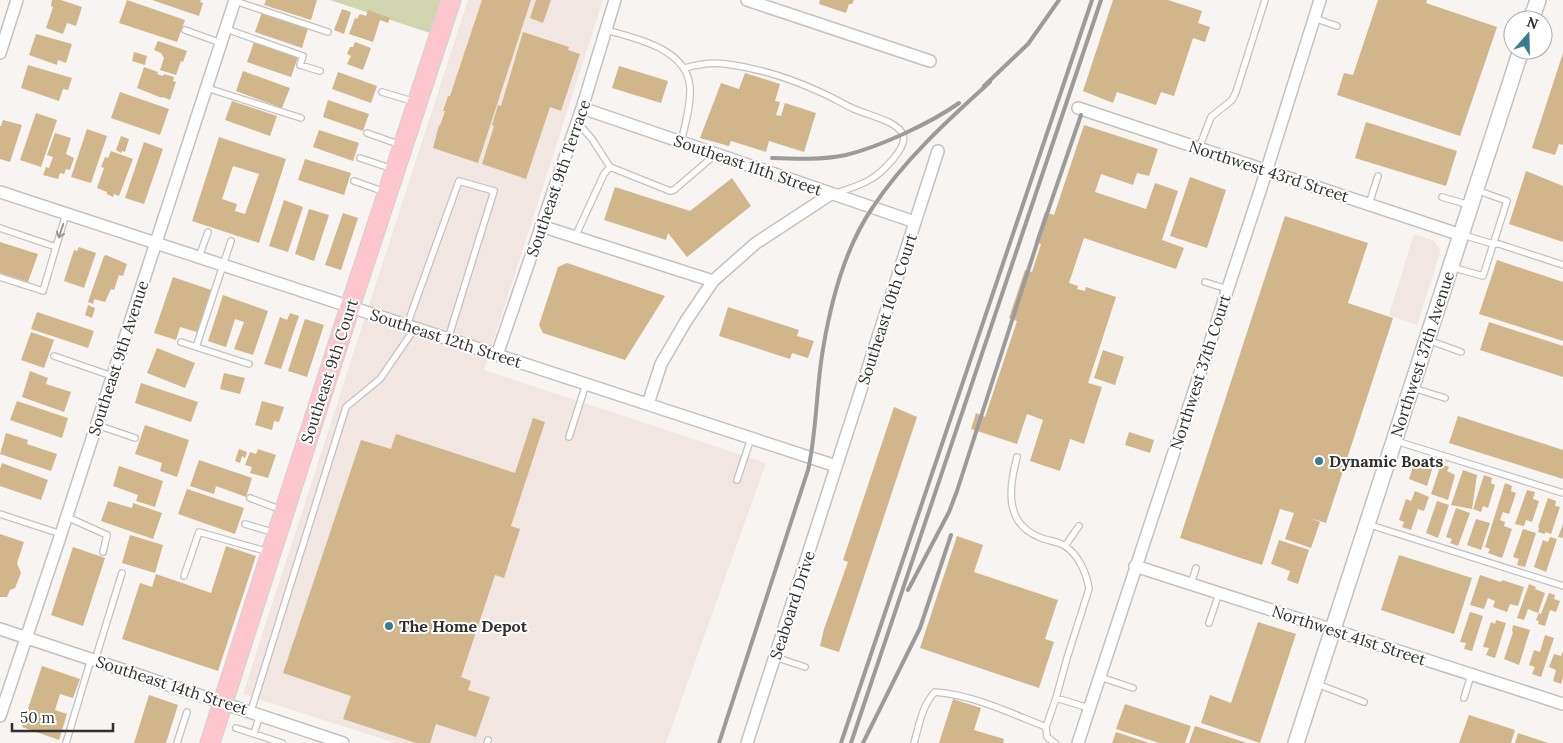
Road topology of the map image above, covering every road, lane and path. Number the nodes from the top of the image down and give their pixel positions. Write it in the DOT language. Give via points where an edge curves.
graph roads {
  1 [pos="17,0"];
  2 [pos="235,0"];
  3 [pos="451,0"];
  4 [pos="615,0"];
  5 [pos="747,0"];
  6 [pos="1265,0"];
  7 [pos="1320,0"];
  8 [pos="1314,18"];
  9 [pos="5,22"];
  10 [pos="1337,26"];
  11 [pos="226,29"];
  12 [pos="184,30"];
  13 [pos="606,30"];
  14 [pos="328,32"];
  15 [pos="221,43"];
  16 [pos="0,52"];
  17 [pos="1519,60"];
  18 [pos="930,61"];
  19 [pos="685,68"];
  20 [pos="320,72"];
  21 [pos="206,88"];
  22 [pos="382,92"];
  23 [pos="418,102"];
  24 [pos="582,108"];
  25 [pos="1078,108"];
  26 [pos="301,118"];
  27 [pos="577,122"];
  28 [pos="367,133"];
  29 [pos="681,142"];
  30 [pos="403,146"];
  31 [pos="1199,148"];
  32 [pos="938,151"];
  33 [pos="716,154"];
  34 [pos="360,158"];
  35 [pos="610,167"];
  36 [pos="395,170"];
  37 [pos="1266,170"];
  38 [pos="1378,176"];
  39 [pos="354,181"];
  40 [pos="1476,190"];
  41 [pos="0,192"];
  42 [pos="388,193"];
  43 [pos="831,194"];
  44 [pos="1442,197"];
  45 [pos="1369,204"];
  46 [pos="1470,205"];
  47 [pos="66,214"];
  48 [pos="915,222"];
  49 [pos="541,226"];
  50 [pos="0,228"];
  51 [pos="208,232"];
  52 [pos="1461,235"];
  53 [pos="574,237"];
  54 [pos="231,240"];
  55 [pos="156,243"];
  56 [pos="1493,244"];
  57 [pos="56,247"];
  58 [pos="199,257"];
  59 [pos="1563,264"];
  60 [pos="222,265"];
  61 [pos="1450,267"];
  62 [pos="0,277"];
  63 [pos="713,281"];
  64 [pos="1205,282"];
  65 [pos="1227,289"];
  66 [pos="350,307"];
  67 [pos="411,327"];
  68 [pos="448,339"];
  69 [pos="1427,340"];
  70 [pos="181,342"];
  71 [pos="196,347"];
  72 [pos="1461,352"];
  73 [pos="497,355"];
  74 [pos="54,356"];
  75 [pos="249,364"];
  76 [pos="112,376"];
  77 [pos="586,384"];
  78 [pos="1411,387"];
  79 [pos="1445,398"];
  80 [pos="648,404"];
  81 [pos="97,425"];
  82 [pos="569,437"];
  83 [pos="135,438"];
  84 [pos="751,438"];
  85 [pos="1394,440"];
  86 [pos="1017,457"];
  87 [pos="836,466"];
  88 [pos="737,480"];
  89 [pos="1563,493"];
  90 [pos="250,498"];
  91 [pos="284,510"];
  92 [pos="0,514"];
  93 [pos="67,517"];
  94 [pos="1367,523"];
  95 [pos="245,524"];
  96 [pos="1079,526"];
  97 [pos="277,533"];
  98 [pos="62,534"];
  99 [pos="1065,546"];
  100 [pos="103,552"];
  101 [pos="271,553"];
  102 [pos="1135,566"];
  103 [pos="1196,568"];
  104 [pos="122,573"];
  105 [pos="184,576"];
  106 [pos="1191,584"];
  107 [pos="1563,586"];
  108 [pos="1219,593"];
  109 [pos="1209,623"];
  110 [pos="0,629"];
  111 [pos="1333,630"];
  112 [pos="26,637"];
  113 [pos="775,657"];
  114 [pos="93,659"];
  115 [pos="805,667"];
  116 [pos="1471,675"];
  117 [pos="1100,677"];
  118 [pos="1315,684"];
  119 [pos="1133,688"];
  120 [pos="1056,698"];
  121 [pos="1464,698"];
  122 [pos="223,702"];
  123 [pos="1364,702"];
  124 [pos="1563,704"];
  125 [pos="1090,708"];
  126 [pos="187,712"];
  127 [pos="255,713"];
  128 [pos="0,716"];
  129 [pos="1046,727"];
  130 [pos="236,728"];
  131 [pos="254,734"];
  132 [pos="66,743"];
  133 [pos="177,743"];
  134 [pos="210,743"];
  135 [pos="282,743"];
  136 [pos="343,743"];
  137 [pos="747,743"];
  138 [pos="914,743"];
  139 [pos="1055,743"];
  140 [pos="1078,743"];
  141 [pos="1296,743"];
  1 -- 9 [label="street"];
  2 -- 11 [label="street, Southeast 9th Avenue"];
  2 -- 14 [label="lane"];
  3 -- 23 [label="main road, Southeast 9th Court"];
  4 -- 13 [label="street, Southeast 9th Terrace"];
  5 -- 18 [label="street"];
  6 -- 31 [label="lane" via="1236,92 1232,100 1211,116"];
  7 -- 8 [label="street, Northwest 37th Court"];
  8 -- 10 [label="lane"];
  8 -- 37 [label="street, Northwest 37th Court"];
  9 -- 16 [label="street"];
  11 -- 15 [label="street, Southeast 9th Avenue"];
  11 -- 20 [label="lane" via="303,56 300,65"];
  12 -- 15 [label="lane"];
  13 -- 19 [label="lane" via="645,42"];
  13 -- 24 [label="street, Southeast 9th Terrace"];
  15 -- 21 [label="street, Southeast 9th Avenue"];
  17 -- 40 [label="street, Northwest 37th Avenue"];
  19 -- 29 [label="lane" via="690,90"];
  19 -- 43 [label="lane" via="707,62 761,71 819,91 893,124 903,133 902,146 888,166 872,179"];
  21 -- 26 [label="lane"];
  21 -- 55 [label="street, Southeast 9th Avenue"];
  22 -- 23 [label="lane"];
  23 -- 30 [label="main road, Southeast 9th Court"];
  24 -- 27 [label="street, Southeast 9th Terrace"];
  24 -- 29 [label="street, Southeast 11th Street"];
  25 -- 31 [label="street, Northwest 43rd Street"];
  27 -- 35 [label="lane"];
  27 -- 49 [label="street, Southeast 9th Terrace"];
  28 -- 30 [label="lane"];
  29 -- 33 [label="street, Southeast 11th Street"];
  30 -- 36 [label="main road, Southeast 9th Court"];
  31 -- 37 [label="street, Northwest 43rd Street"];
  32 -- 48 [label="street, Southeast 10th Court"];
  33 -- 35 [label="lane" via="670,191"];
  33 -- 43 [label="street, Southeast 11th Street"];
  34 -- 36 [label="lane"];
  35 -- 53 [label="lane"];
  36 -- 42 [label="main road, Southeast 9th Court"];
  37 -- 45 [label="street, Northwest 43rd Street"];
  37 -- 65 [label="street, Northwest 37th Court"];
  38 -- 45 [label="lane"];
  39 -- 42 [label="lane"];
  40 -- 46 [label="street, Northwest 37th Avenue"];
  40 -- 56 [label="lane" via="1508,201"];
  41 -- 47 [label="street, Southeast 12th Street"];
  42 -- 66 [label="main road, Southeast 9th Court"];
  43 -- 48 [label="street, Southeast 11th Street"];
  43 -- 63 [label="street" via="756,243"];
  44 -- 46 [label="lane"];
  45 -- 52 [label="street, Northwest 43rd Street"];
  46 -- 52 [label="street, Northwest 37th Avenue"];
  47 -- 55 [label="street, Southeast 12th Street"];
  47 -- 57 [label="lane, one-way"];
  48 -- 87 [label="street, Southeast 10th Court"];
  49 -- 53 [label="street"];
  49 -- 73 [label="street, Southeast 9th Terrace"];
  50 -- 57 [label="lane"];
  51 -- 58 [label="lane"];
  52 -- 56 [label="lane"];
  52 -- 61 [label="street, Northwest 37th Avenue"];
  53 -- 63 [label="street"];
  54 -- 60 [label="lane"];
  55 -- 58 [label="street, Southeast 12th Street"];
  55 -- 76 [label="street, Southeast 9th Avenue"];
  56 -- 59 [label="lane"];
  56 -- 61 [label="lane" via="1483,276"];
  57 -- 62 [label="lane" via="43,291"];
  58 -- 60 [label="street, Southeast 12th Street"];
  60 -- 66 [label="street, Southeast 12th Street"];
  60 -- 71 [label="lane"];
  61 -- 69 [label="street, Northwest 37th Avenue"];
  63 -- 80 [label="street" via="661,364"];
  64 -- 65 [label="lane"];
  65 -- 102 [label="street, Northwest 37th Court"];
  66 -- 67 [label="street, Southeast 12th Street"];
  66 -- 91 [label="main road, Southeast 9th Court"];
  67 -- 68 [label="street, Southeast 12th Street"];
  67 -- 68 [label="lane" via="459,180 494,191"];
  67 -- 127 [label="lane" via="380,379 346,407"];
  68 -- 73 [label="street, Southeast 12th Street"];
  69 -- 72 [label="lane"];
  69 -- 78 [label="street, Northwest 37th Avenue"];
  70 -- 71 [label="lane"];
  71 -- 75 [label="lane"];
  73 -- 77 [label="street, Southeast 12th Street"];
  74 -- 76 [label="lane"];
  76 -- 81 [label="street, Southeast 9th Avenue"];
  77 -- 80 [label="street, Southeast 12th Street"];
  77 -- 82 [label="lane"];
  78 -- 79 [label="lane"];
  78 -- 85 [label="street, Northwest 37th Avenue"];
  80 -- 84 [label="street, Southeast 12th Street"];
  81 -- 83 [label="lane"];
  81 -- 93 [label="street, Southeast 9th Avenue"];
  84 -- 87 [label="street, Southeast 12th Street"];
  84 -- 88 [label="lane"];
  85 -- 89 [label="lane"];
  85 -- 94 [label="street, Northwest 37th Avenue"];
  86 -- 99 [label="lane" via="1011,503 1021,527"];
  87 -- 113 [label="street, Seaboard Drive"];
  90 -- 91 [label="lane"];
  91 -- 97 [label="main road, Southeast 9th Court"];
  92 -- 98 [label="lane"];
  93 -- 98 [label="street, Southeast 9th Avenue"];
  93 -- 100 [label="lane" via="107,535"];
  94 -- 107 [label="lane"];
  94 -- 111 [label="street, Northwest 37th Avenue"];
  95 -- 97 [label="lane"];
  96 -- 99 [label="lane"];
  97 -- 101 [label="main road, Southeast 9th Court"];
  98 -- 112 [label="street, Southeast 9th Avenue"];
  99 -- 120 [label="lane" via="1080,562 1088,578 1089,589"];
  101 -- 105 [label="lane" via="199,532"];
  101 -- 122 [label="main road, Southeast 9th Court"];
  102 -- 106 [label="street, Northwest 41st Street"];
  102 -- 117 [label="street, Northwest 37th Court"];
  103 -- 106 [label="lane"];
  104 -- 114 [label="lane"];
  106 -- 108 [label="street, Northwest 41st Street"];
  108 -- 109 [label="lane"];
  108 -- 111 [label="street, Northwest 41st Street"];
  110 -- 112 [label="street, Southeast 14th Street"];
  111 -- 116 [label="street, Northwest 41st Street"];
  111 -- 118 [label="street, Northwest 37th Avenue"];
  112 -- 114 [label="street, Southeast 14th Street"];
  112 -- 128 [label="street, Southeast 9th Avenue"];
  113 -- 115 [label="lane"];
  113 -- 137 [label="street, Seaboard Drive"];
  114 -- 122 [label="street, Southeast 14th Street"];
  114 -- 132 [label="lane"];
  116 -- 121 [label="lane"];
  116 -- 124 [label="street, Northwest 41st Street"];
  117 -- 119 [label="lane"];
  117 -- 125 [label="street, Northwest 37th Court"];
  118 -- 123 [label="lane"];
  118 -- 141 [label="street, Northwest 37th Avenue"];
  120 -- 125 [label="lane"];
  120 -- 129 [label="lane"];
  122 -- 127 [label="street, Southeast 14th Street"];
  122 -- 134 [label="main road, Southeast 9th Court"];
  125 -- 140 [label="street, Northwest 37th Court"];
  126 -- 133 [label="lane"];
  127 -- 131 [label="lane"];
  127 -- 136 [label="street, Southeast 14th Street"];
  129 -- 138 [label="lane" via="970,698 935,692 928,699"];
  129 -- 139 [label="lane" via="1047,738"];
  130 -- 131 [label="lane"];
  131 -- 135 [label="lane"];
}
